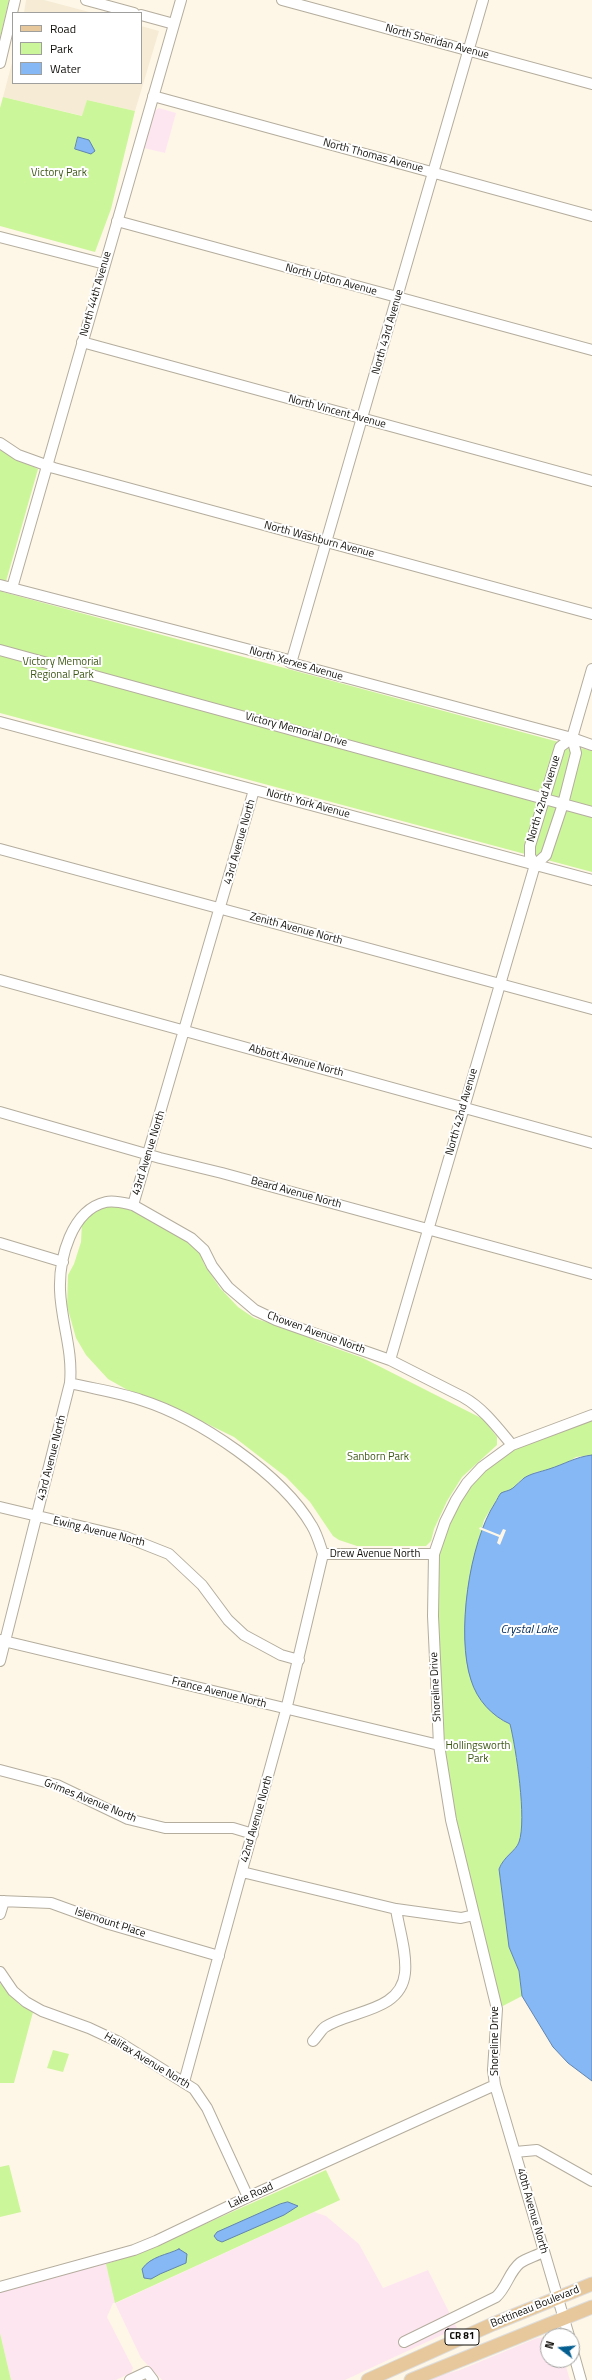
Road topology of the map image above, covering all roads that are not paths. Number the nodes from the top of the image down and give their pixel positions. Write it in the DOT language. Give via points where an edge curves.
graph roads {
  1 [pos="15,0"];
  2 [pos="86,0"];
  3 [pos="181,0"];
  4 [pos="282,0"];
  5 [pos="483,0"];
  6 [pos="12,12"];
  7 [pos="130,12"];
  8 [pos="12,13"];
  9 [pos="142,15"];
  10 [pos="174,24"];
  11 [pos="469,51"];
  12 [pos="0,63"];
  13 [pos="592,84"];
  14 [pos="153,96"];
  15 [pos="434,172"];
  16 [pos="592,216"];
  17 [pos="117,221"];
  18 [pos="0,237"];
  19 [pos="105,264"];
  20 [pos="398,298"];
  21 [pos="82,342"];
  22 [pos="592,350"];
  23 [pos="362,419"];
  24 [pos="0,443"];
  25 [pos="47,466"];
  26 [pos="592,481"];
  27 [pos="326,542"];
  28 [pos="0,585"];
  29 [pos="12,588"];
  30 [pos="592,614"];
  31 [pos="0,650"];
  32 [pos="291,663"];
  33 [pos="592,669"];
  34 [pos="0,722"];
  35 [pos="572,738"];
  36 [pos="592,745"];
  37 [pos="254,790"];
  38 [pos="544,799"];
  39 [pos="563,804"];
  40 [pos="592,812"];
  41 [pos="0,849"];
  42 [pos="535,865"];
  43 [pos="592,880"];
  44 [pos="220,908"];
  45 [pos="0,980"];
  46 [pos="500,984"];
  47 [pos="592,1009"];
  48 [pos="184,1031"];
  49 [pos="464,1107"];
  50 [pos="0,1112"];
  51 [pos="592,1143"];
  52 [pos="148,1155"];
  53 [pos="133,1205"];
  54 [pos="428,1229"];
  55 [pos="0,1243"];
  56 [pos="63,1262"];
  57 [pos="592,1274"];
  58 [pos="390,1360"];
  59 [pos="70,1383"];
  60 [pos="592,1415"];
  61 [pos="512,1445"];
  62 [pos="0,1507"];
  63 [pos="37,1517"];
  64 [pos="323,1554"];
  65 [pos="434,1554"];
  66 [pos="3,1641"];
  67 [pos="299,1660"];
  68 [pos="0,1661"];
  69 [pos="286,1710"];
  70 [pos="439,1745"];
  71 [pos="0,1770"];
  72 [pos="253,1834"];
  73 [pos="242,1872"];
  74 [pos="2,1901"];
  75 [pos="396,1909"];
  76 [pos="0,1914"];
  77 [pos="474,1915"];
  78 [pos="219,1956"];
  79 [pos="0,1972"];
  80 [pos="313,2041"];
  81 [pos="184,2082"];
  82 [pos="495,2085"];
  83 [pos="515,2152"];
  84 [pos="592,2181"];
  85 [pos="248,2197"];
  86 [pos="543,2252"];
  87 [pos="592,2284"];
  88 [pos="0,2287"];
  89 [pos="557,2297"];
  90 [pos="592,2306"];
  91 [pos="563,2317"];
  92 [pos="566,2328"];
  93 [pos="404,2342"];
  94 [pos="578,2368"];
  95 [pos="150,2376"];
  96 [pos="130,2380"];
  97 [pos="368,2380"];
  98 [pos="411,2380"];
  99 [pos="581,2380"];
  1 -- 6 [label="street"];
  2 -- 7 [label="street"];
  3 -- 10 [label="street, North 44th Avenue"];
  4 -- 11 [label="street, North Sheridan Avenue"];
  5 -- 11 [label="street, North 43rd Avenue"];
  8 -- 12 [label="street"];
  9 -- 10 [label="street"];
  10 -- 14 [label="street, North 44th Avenue"];
  11 -- 13 [label="street, North Sheridan Avenue"];
  11 -- 15 [label="street, North 43rd Avenue"];
  14 -- 15 [label="street, North Thomas Avenue"];
  14 -- 17 [label="street, North 44th Avenue"];
  15 -- 16 [label="street, North Thomas Avenue"];
  15 -- 20 [label="street, North 43rd Avenue"];
  17 -- 19 [label="street, North 44th Avenue"];
  17 -- 20 [label="street, North Upton Avenue"];
  18 -- 19 [label="street"];
  19 -- 21 [label="street, North 44th Avenue"];
  20 -- 22 [label="street, North Upton Avenue"];
  20 -- 23 [label="street, North 43rd Avenue"];
  21 -- 23 [label="street, North Vincent Avenue"];
  21 -- 25 [label="street, North 44th Avenue"];
  23 -- 26 [label="street, North Vincent Avenue"];
  23 -- 27 [label="street, North 43rd Avenue"];
  24 -- 25 [label="street, North Washburn Avenue" via="18,455"];
  25 -- 27 [label="street, North Washburn Avenue"];
  25 -- 29 [label="street, North 44th Avenue"];
  27 -- 30 [label="street, North Washburn Avenue"];
  27 -- 32 [label="street, North 43rd Avenue"];
  28 -- 29 [label="street, North Xerxes Avenue"];
  29 -- 32 [label="street, North Xerxes Avenue" via="285,659"];
  31 -- 38 [label="street, Victory Memorial Drive"];
  32 -- 35 [label="street, North Xerxes Avenue"];
  33 -- 35 [label="street, North 42nd Avenue"];
  34 -- 37 [label="street, North York Avenue"];
  35 -- 36 [label="street, North Xerxes Avenue"];
  35 -- 38 [label="street, North 42nd Avenue" via="560,747"];
  35 -- 39 [label="street, North 42nd Avenue" via="576,753"];
  37 -- 42 [label="street, North York Avenue"];
  37 -- 44 [label="street, 43rd Avenue North"];
  38 -- 39 [label="street, Victory Memorial Drive"];
  38 -- 42 [label="street, North 42nd Avenue" via="530,846 530,856"];
  39 -- 40 [label="street, Victory Memorial Drive"];
  39 -- 42 [label="street, North 42nd Avenue" via="546,855"];
  41 -- 44 [label="street, Zenith Avenue North"];
  42 -- 43 [label="street, North York Avenue"];
  42 -- 46 [label="street, North 42nd Avenue"];
  44 -- 46 [label="street, Zenith Avenue North"];
  44 -- 48 [label="street, 43rd Avenue North"];
  45 -- 48 [label="street, Abbott Avenue North"];
  46 -- 47 [label="street, Zenith Avenue North"];
  46 -- 49 [label="street, North 42nd Avenue"];
  48 -- 49 [label="street, Abbott Avenue North"];
  48 -- 52 [label="street, 43rd Avenue North"];
  49 -- 51 [label="street, Abbott Avenue North"];
  49 -- 54 [label="street, North 42nd Avenue"];
  50 -- 52 [label="street, Beard Avenue North"];
  52 -- 53 [label="street, 43rd Avenue North"];
  52 -- 54 [label="street, Beard Avenue North"];
  53 -- 56 [label="street, 43rd Avenue North" via="107,1202 97,1205 83,1215 72,1231"];
  53 -- 58 [label="street, Chowen Avenue North" via="191,1238 204,1250 228,1287 255,1310 276,1320"];
  54 -- 57 [label="street, Beard Avenue North"];
  54 -- 58 [label="street, North 42nd Avenue"];
  55 -- 56 [label="street"];
  56 -- 59 [label="street, 43rd Avenue North" via="60,1289 72,1363"];
  58 -- 61 [label="street, Chowen Avenue North" via="472,1402"];
  59 -- 63 [label="street, 43rd Avenue North"];
  59 -- 64 [label="street, Drew Avenue North" via="140,1400 187,1419 208,1431 241,1454 284,1491 313,1526"];
  60 -- 61 [label="street, Shoreline Drive"];
  61 -- 65 [label="street, Shoreline Drive" via="482,1467 467,1483 445,1522"];
  62 -- 63 [label="street, Ewing Avenue North"];
  63 -- 66 [label="street, 43rd Avenue North"];
  63 -- 67 [label="street, Ewing Avenue North" via="126,1538 168,1554 202,1585 228,1620 244,1635 274,1653"];
  64 -- 65 [label="street, Drew Avenue North"];
  64 -- 67 [label="street, 42nd Avenue North"];
  65 -- 70 [label="street, Shoreline Drive" via="432,1616"];
  66 -- 68 [label="street, 43rd Avenue North"];
  66 -- 69 [label="street, France Avenue North"];
  67 -- 69 [label="street, 42nd Avenue North"];
  69 -- 70 [label="street, France Avenue North"];
  69 -- 72 [label="street, 42nd Avenue North"];
  70 -- 77 [label="street, Shoreline Drive" via="451,1820"];
  71 -- 72 [label="street, Grimes Avenue North" via="57,1785 136,1821 165,1828 233,1828"];
  72 -- 73 [label="street, 42nd Avenue North"];
  73 -- 75 [label="street"];
  73 -- 78 [label="street, 42nd Avenue North"];
  74 -- 76 [label="street"];
  74 -- 78 [label="street, Islemount Place" via="51,1904"];
  75 -- 77 [label="street" via="461,1918"];
  75 -- 80 [label="street" via="405,1964 405,1974 396,1993 380,2006 324,2027"];
  77 -- 82 [label="street, Shoreline Drive" via="497,2009 493,2070"];
  78 -- 81 [label="street, 42nd Avenue North"];
  79 -- 81 [label="street, Halifax Avenue North" via="13,1991 26,2002 119,2042"];
  81 -- 85 [label="street, Halifax Avenue North" via="194,2089 207,2108"];
  82 -- 83 [label="street, 40th Avenue North"];
  82 -- 85 [label="street, Lake Road"];
  83 -- 84 [label="street" via="537,2150"];
  83 -- 86 [label="street, 40th Avenue North"];
  85 -- 88 [label="street, Lake Road" via="134,2250"];
  86 -- 89 [label="street, 40th Avenue North"];
  86 -- 93 [label="street" via="520,2263 496,2297"];
  87 -- 89 [label="main road, Bottineau Boulevard / CR 81"];
  89 -- 91 [label="street, 40th Avenue North"];
  89 -- 97 [label="main road, Bottineau Boulevard / CR 81"];
  90 -- 91 [label="main road, Bottineau Boulevard / CR 81"];
  91 -- 92 [label="street, 40th Avenue North"];
  91 -- 98 [label="main road, Bottineau Boulevard / CR 81"];
  94 -- 99 [label="street"];
  95 -- 96 [label="street"];
}
